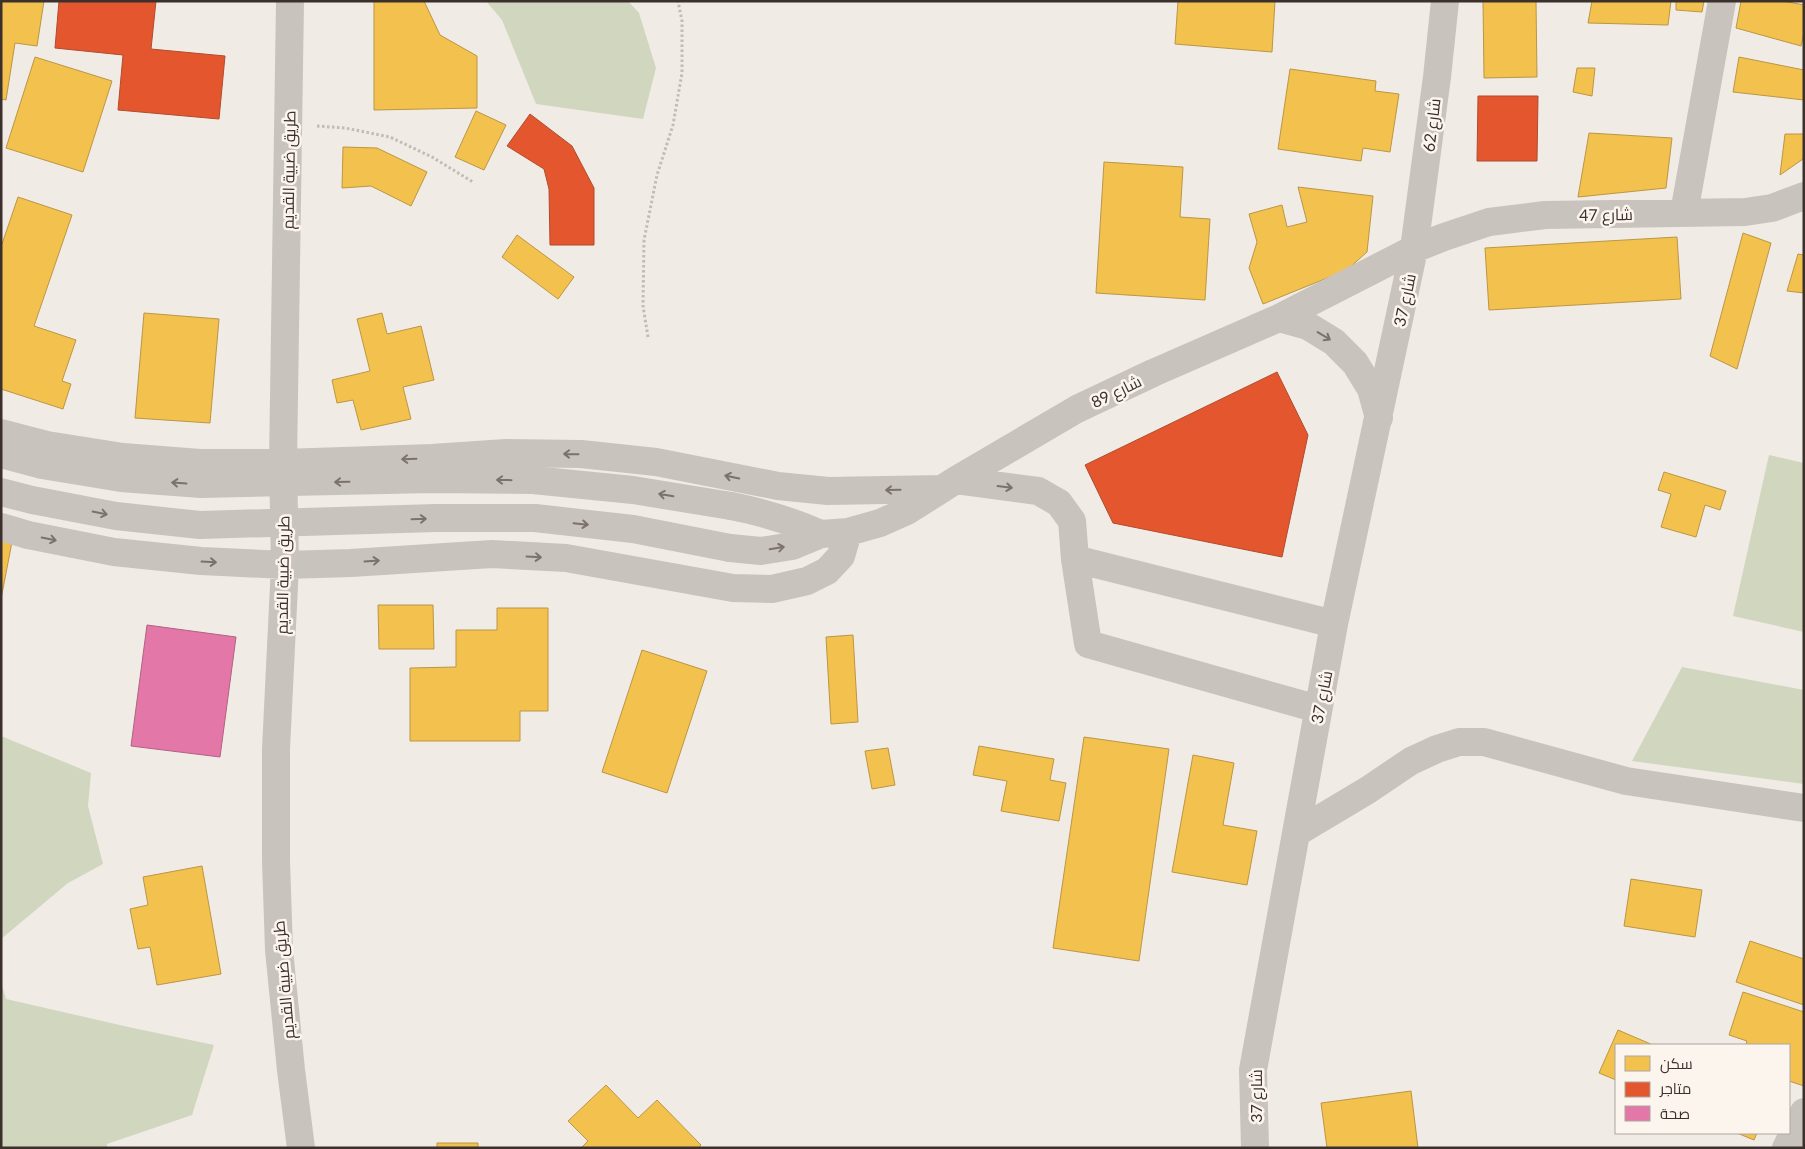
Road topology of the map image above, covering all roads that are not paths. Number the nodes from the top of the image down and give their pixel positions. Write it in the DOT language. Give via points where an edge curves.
graph roads {
  1 [pos="290,1"];
  2 [pos="1445,1"];
  3 [pos="1722,1"];
  4 [pos="1803,198"];
  5 [pos="1684,213"];
  6 [pos="1414,250"];
  7 [pos="1279,318"];
  8 [pos="1379,418"];
  9 [pos="1,433"];
  10 [pos="1,454"];
  11 [pos="283,462"];
  12 [pos="949,485"];
  13 [pos="1,492"];
  14 [pos="1,528"];
  15 [pos="848,532"];
  16 [pos="821,534"];
  17 [pos="1076,559"];
  18 [pos="285,565"];
  19 [pos="1334,624"];
  20 [pos="1318,709"];
  21 [pos="1804,808"];
  22 [pos="1296,833"];
  23 [pos="1804,1112"];
  24 [pos="301,1148"];
  25 [pos="1255,1148"];
  26 [pos="1786,1148"];
  1 -- 11 [label="street, طريق ضبية القديم"];
  2 -- 6 [label="street, شارع 62"];
  3 -- 5 [label="street"];
  4 -- 5 [label="street, شارع 47" via="1772,208"];
  5 -- 6 [label="street, شارع 47" via="1546,215 1489,222"];
  6 -- 7 [label="street, شارع 89"];
  6 -- 8 [label="street, شارع 37"];
  7 -- 8 [label="street, one-way" via="1308,326 1334,342 1355,363 1371,389"];
  7 -- 12 [label="street, شارع 89" via="1153,372 1077,409"];
  8 -- 19 [label="street, شارع 37"];
  9 -- 11 [label="street" via="47,445 123,457 200,462"];
  16 -- 10 [label="street, one-way, bridge" via="770,514 731,506 633,490 533,480 201,484 122,478 42,465"];
  12 -- 11 [label="street, one-way" via="828,491 778,486 656,462 581,454 506,453"];
  11 -- 18 [label="street, طريق ضبية القديم"];
  12 -- 15 [label="street, شارع 89" via="907,511"];
  12 -- 17 [label="street, one-way" via="1038,491 1059,503 1072,520"];
  13 -- 16 [label="street, one-way, bridge" via="116,516 200,525 534,518 633,529 761,551 792,546"];
  14 -- 18 [label="street, one-way" via="114,552"];
  15 -- 16 [label="street, شارع 89"];
  18 -- 15 [label="street, one-way" via="492,554 566,558 733,588 772,589 807,581 827,572 841,556"];
  17 -- 19 [label="street"];
  17 -- 20 [label="street" via="1088,644"];
  18 -- 24 [label="street, طريق ضبية القديم" via="276,749 276,861 279,950"];
  19 -- 20 [label="street, شارع 37"];
  20 -- 22 [label="street, شارع 37"];
  21 -- 22 [label="street" via="1626,781 1484,742 1459,742 1411,761"];
  22 -- 25 [label="street, شارع 37" via="1253,1070"];
  23 -- 26 [label="street"];
}
